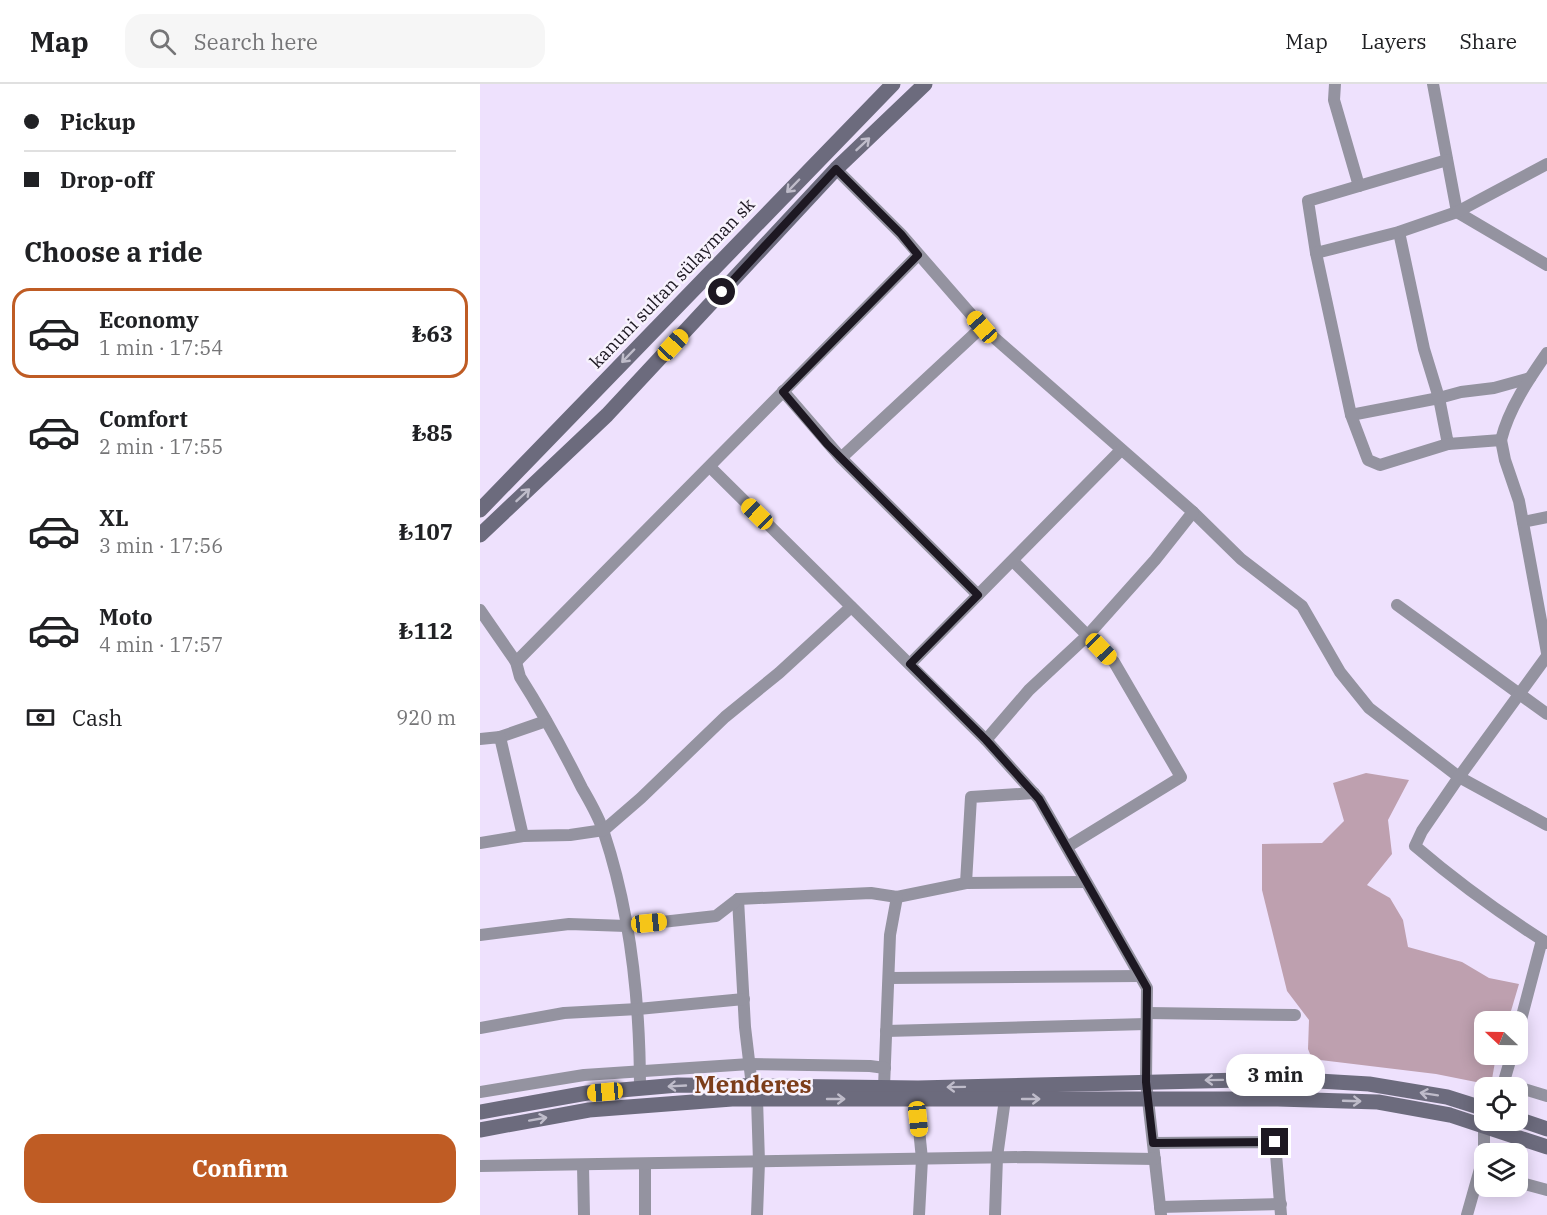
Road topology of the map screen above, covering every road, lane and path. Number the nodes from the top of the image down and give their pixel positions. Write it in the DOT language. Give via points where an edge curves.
graph roads {
  1 [pos="893,84"];
  2 [pos="926,84"];
  3 [pos="1335,84"];
  4 [pos="1433,84"];
  5 [pos="1447,160"];
  6 [pos="1547,164"];
  7 [pos="836,169"];
  8 [pos="1359,186"];
  9 [pos="1457,212"];
  10 [pos="1399,232"];
  11 [pos="1316,253"];
  12 [pos="918,255"];
  13 [pos="1547,265"];
  14 [pos="982,327"];
  15 [pos="1547,353"];
  16 [pos="1530,378"];
  17 [pos="783,392"];
  18 [pos="1439,398"];
  19 [pos="1351,416"];
  20 [pos="1502,440"];
  21 [pos="1448,444"];
  22 [pos="1121,450"];
  23 [pos="841,458"];
  24 [pos="710,467"];
  25 [pos="480,510"];
  26 [pos="1193,512"];
  27 [pos="1547,517"];
  28 [pos="1523,522"];
  29 [pos="480,535"];
  30 [pos="1013,561"];
  31 [pos="978,595"];
  32 [pos="1397,605"];
  33 [pos="851,607"];
  34 [pos="480,610"];
  35 [pos="1088,635"];
  36 [pos="1547,655"];
  37 [pos="516,662"];
  38 [pos="910,664"];
  39 [pos="1519,694"];
  40 [pos="1547,714"];
  41 [pos="546,721"];
  42 [pos="500,737"];
  43 [pos="480,739"];
  44 [pos="986,740"];
  45 [pos="1459,777"];
  46 [pos="1034,793"];
  47 [pos="1547,825"];
  48 [pos="604,830"];
  49 [pos="523,836"];
  50 [pos="480,843"];
  51 [pos="1067,848"];
  52 [pos="1086,882"];
  53 [pos="966,883"];
  54 [pos="897,897"];
  55 [pos="738,899"];
  56 [pos="626,926"];
  57 [pos="480,934"];
  58 [pos="1544,942"];
  59 [pos="1140,976"];
  60 [pos="889,978"];
  61 [pos="744,999"];
  62 [pos="638,1009"];
  63 [pos="1524,1011"];
  64 [pos="1295,1015"];
  65 [pos="1147,1019"];
  66 [pos="480,1028"];
  67 [pos="886,1031"];
  68 [pos="750,1064"];
  69 [pos="885,1068"];
  70 [pos="640,1071"];
  71 [pos="1146,1082"];
  72 [pos="884,1087"];
  73 [pos="640,1089"];
  74 [pos="1528,1091"];
  75 [pos="480,1092"];
  76 [pos="755,1092"];
  77 [pos="1547,1096"];
  78 [pos="1005,1099"];
  79 [pos="1149,1099"];
  80 [pos="916,1100"];
  81 [pos="1474,1106"];
  82 [pos="480,1112"];
  83 [pos="1528,1122"];
  84 [pos="1474,1123"];
  85 [pos="1547,1129"];
  86 [pos="480,1130"];
  87 [pos="1498,1131"];
  88 [pos="1153,1143"];
  89 [pos="1547,1148"];
  90 [pos="997,1157"];
  91 [pos="922,1159"];
  92 [pos="1155,1159"];
  93 [pos="759,1162"];
  94 [pos="645,1164"];
  95 [pos="583,1165"];
  96 [pos="480,1166"];
  97 [pos="1528,1185"];
  98 [pos="1547,1190"];
  99 [pos="1474,1196"];
  100 [pos="1281,1210"];
  101 [pos="1161,1211"];
  102 [pos="584,1215"];
  103 [pos="645,1215"];
  104 [pos="757,1215"];
  105 [pos="919,1215"];
  106 [pos="995,1215"];
  107 [pos="1467,1215"];
  1 -- 25 [label="main road, kanuni sultan sülayman sk, one-way"];
  7 -- 2 [label="main road, one-way"];
  3 -- 8 [label="street" via="1334,100"];
  4 -- 5 [label="street"];
  5 -- 8 [label="street"];
  5 -- 9 [label="street"];
  6 -- 9 [label="street"];
  7 -- 12 [label="street"];
  29 -- 7 [label="main road, one-way" via="607,415"];
  8 -- 11 [label="street" via="1308,201"];
  9 -- 10 [label="street"];
  9 -- 13 [label="street"];
  10 -- 11 [label="street"];
  10 -- 18 [label="street" via="1424,349"];
  11 -- 19 [label="street"];
  12 -- 14 [label="street"];
  12 -- 17 [label="street"];
  14 -- 22 [label="street"];
  14 -- 23 [label="street"];
  15 -- 16 [label="street"];
  16 -- 18 [label="street"];
  16 -- 20 [label="street" via="1506,421"];
  17 -- 23 [label="street"];
  17 -- 24 [label="street"];
  18 -- 19 [label="street"];
  18 -- 21 [label="street"];
  19 -- 21 [label="street" via="1368,460 1380,465"];
  20 -- 21 [label="street"];
  20 -- 28 [label="street"];
  22 -- 26 [label="street"];
  22 -- 30 [label="street"];
  23 -- 31 [label="street"];
  24 -- 33 [label="street"];
  24 -- 37 [label="street"];
  26 -- 35 [label="street"];
  26 -- 45 [label="street" via="1241,559 1302,606 1340,672 1369,708"];
  27 -- 28 [label="street"];
  28 -- 36 [label="street"];
  30 -- 31 [label="street"];
  30 -- 35 [label="street"];
  31 -- 38 [label="street"];
  32 -- 39 [label="street"];
  33 -- 38 [label="street"];
  33 -- 48 [label="street"];
  34 -- 37 [label="street"];
  35 -- 44 [label="street" via="1029,690"];
  35 -- 51 [label="street" via="1114,662 1181,777"];
  36 -- 39 [label="street"];
  37 -- 41 [label="street" via="520,677"];
  38 -- 44 [label="street"];
  39 -- 40 [label="street"];
  39 -- 45 [label="street"];
  41 -- 42 [label="street"];
  41 -- 48 [label="street"];
  42 -- 43 [label="street"];
  42 -- 49 [label="street"];
  44 -- 46 [label="street"];
  45 -- 47 [label="street"];
  45 -- 58 [label="street" via="1415,846 1473,893"];
  46 -- 51 [label="street"];
  46 -- 53 [label="street" via="971,797"];
  48 -- 49 [label="street"];
  48 -- 56 [label="street"];
  49 -- 50 [label="street"];
  51 -- 52 [label="street"];
  52 -- 53 [label="street"];
  52 -- 59 [label="street"];
  53 -- 54 [label="street"];
  54 -- 55 [label="street" via="872,893"];
  54 -- 60 [label="street" via="890,935"];
  55 -- 56 [label="street" via="716,916"];
  55 -- 61 [label="street"];
  56 -- 57 [label="street" via="569,924"];
  56 -- 62 [label="street"];
  58 -- 63 [label="street"];
  59 -- 60 [label="street"];
  59 -- 65 [label="street" via="1147,988"];
  60 -- 67 [label="street"];
  61 -- 62 [label="street"];
  61 -- 68 [label="street"];
  62 -- 66 [label="street" via="564,1013"];
  62 -- 70 [label="street"];
  64 -- 65 [label="street"];
  65 -- 67 [label="street"];
  65 -- 71 [label="street"];
  67 -- 69 [label="street"];
  68 -- 69 [label="street"];
  68 -- 70 [label="street"];
  68 -- 76 [label="street"];
  69 -- 72 [label="street"];
  70 -- 73 [label="street"];
  70 -- 75 [label="street" via="584,1075"];
  71 -- 72 [label="main road, one-way"];
  71 -- 79 [label="street"];
  81 -- 71 [label="main road, one-way" via="1369,1084 1285,1079"];
  72 -- 76 [label="main road"];
  76 -- 73 [label="main road, one-way" via="678,1085"];
  73 -- 82 [label="main road" via="587,1093"];
  74 -- 77 [label="street"];
  76 -- 80 [label="main road, one-way"];
  86 -- 76 [label="main road, one-way" via="589,1110 732,1099"];
  76 -- 93 [label="street"];
  78 -- 79 [label="main road, one-way"];
  78 -- 80 [label="main road"];
  78 -- 90 [label="street"];
  79 -- 84 [label="main road, one-way" via="1378,1102"];
  79 -- 88 [label="street"];
  80 -- 91 [label="street"];
  83 -- 85 [label="main road"];
  87 -- 89 [label="main road"];
  88 -- 92 [label="street"];
  88 -- 100 [label="street" via="1275,1142"];
  90 -- 91 [label="street"];
  90 -- 92 [label="street"];
  90 -- 106 [label="street"];
  91 -- 93 [label="street"];
  91 -- 105 [label="street"];
  92 -- 101 [label="street"];
  93 -- 94 [label="street"];
  93 -- 104 [label="street"];
  94 -- 95 [label="street"];
  94 -- 103 [label="street"];
  95 -- 96 [label="street"];
  95 -- 102 [label="street"];
  97 -- 98 [label="street"];
  99 -- 107 [label="street"];
  100 -- 101 [label="street"];
}
